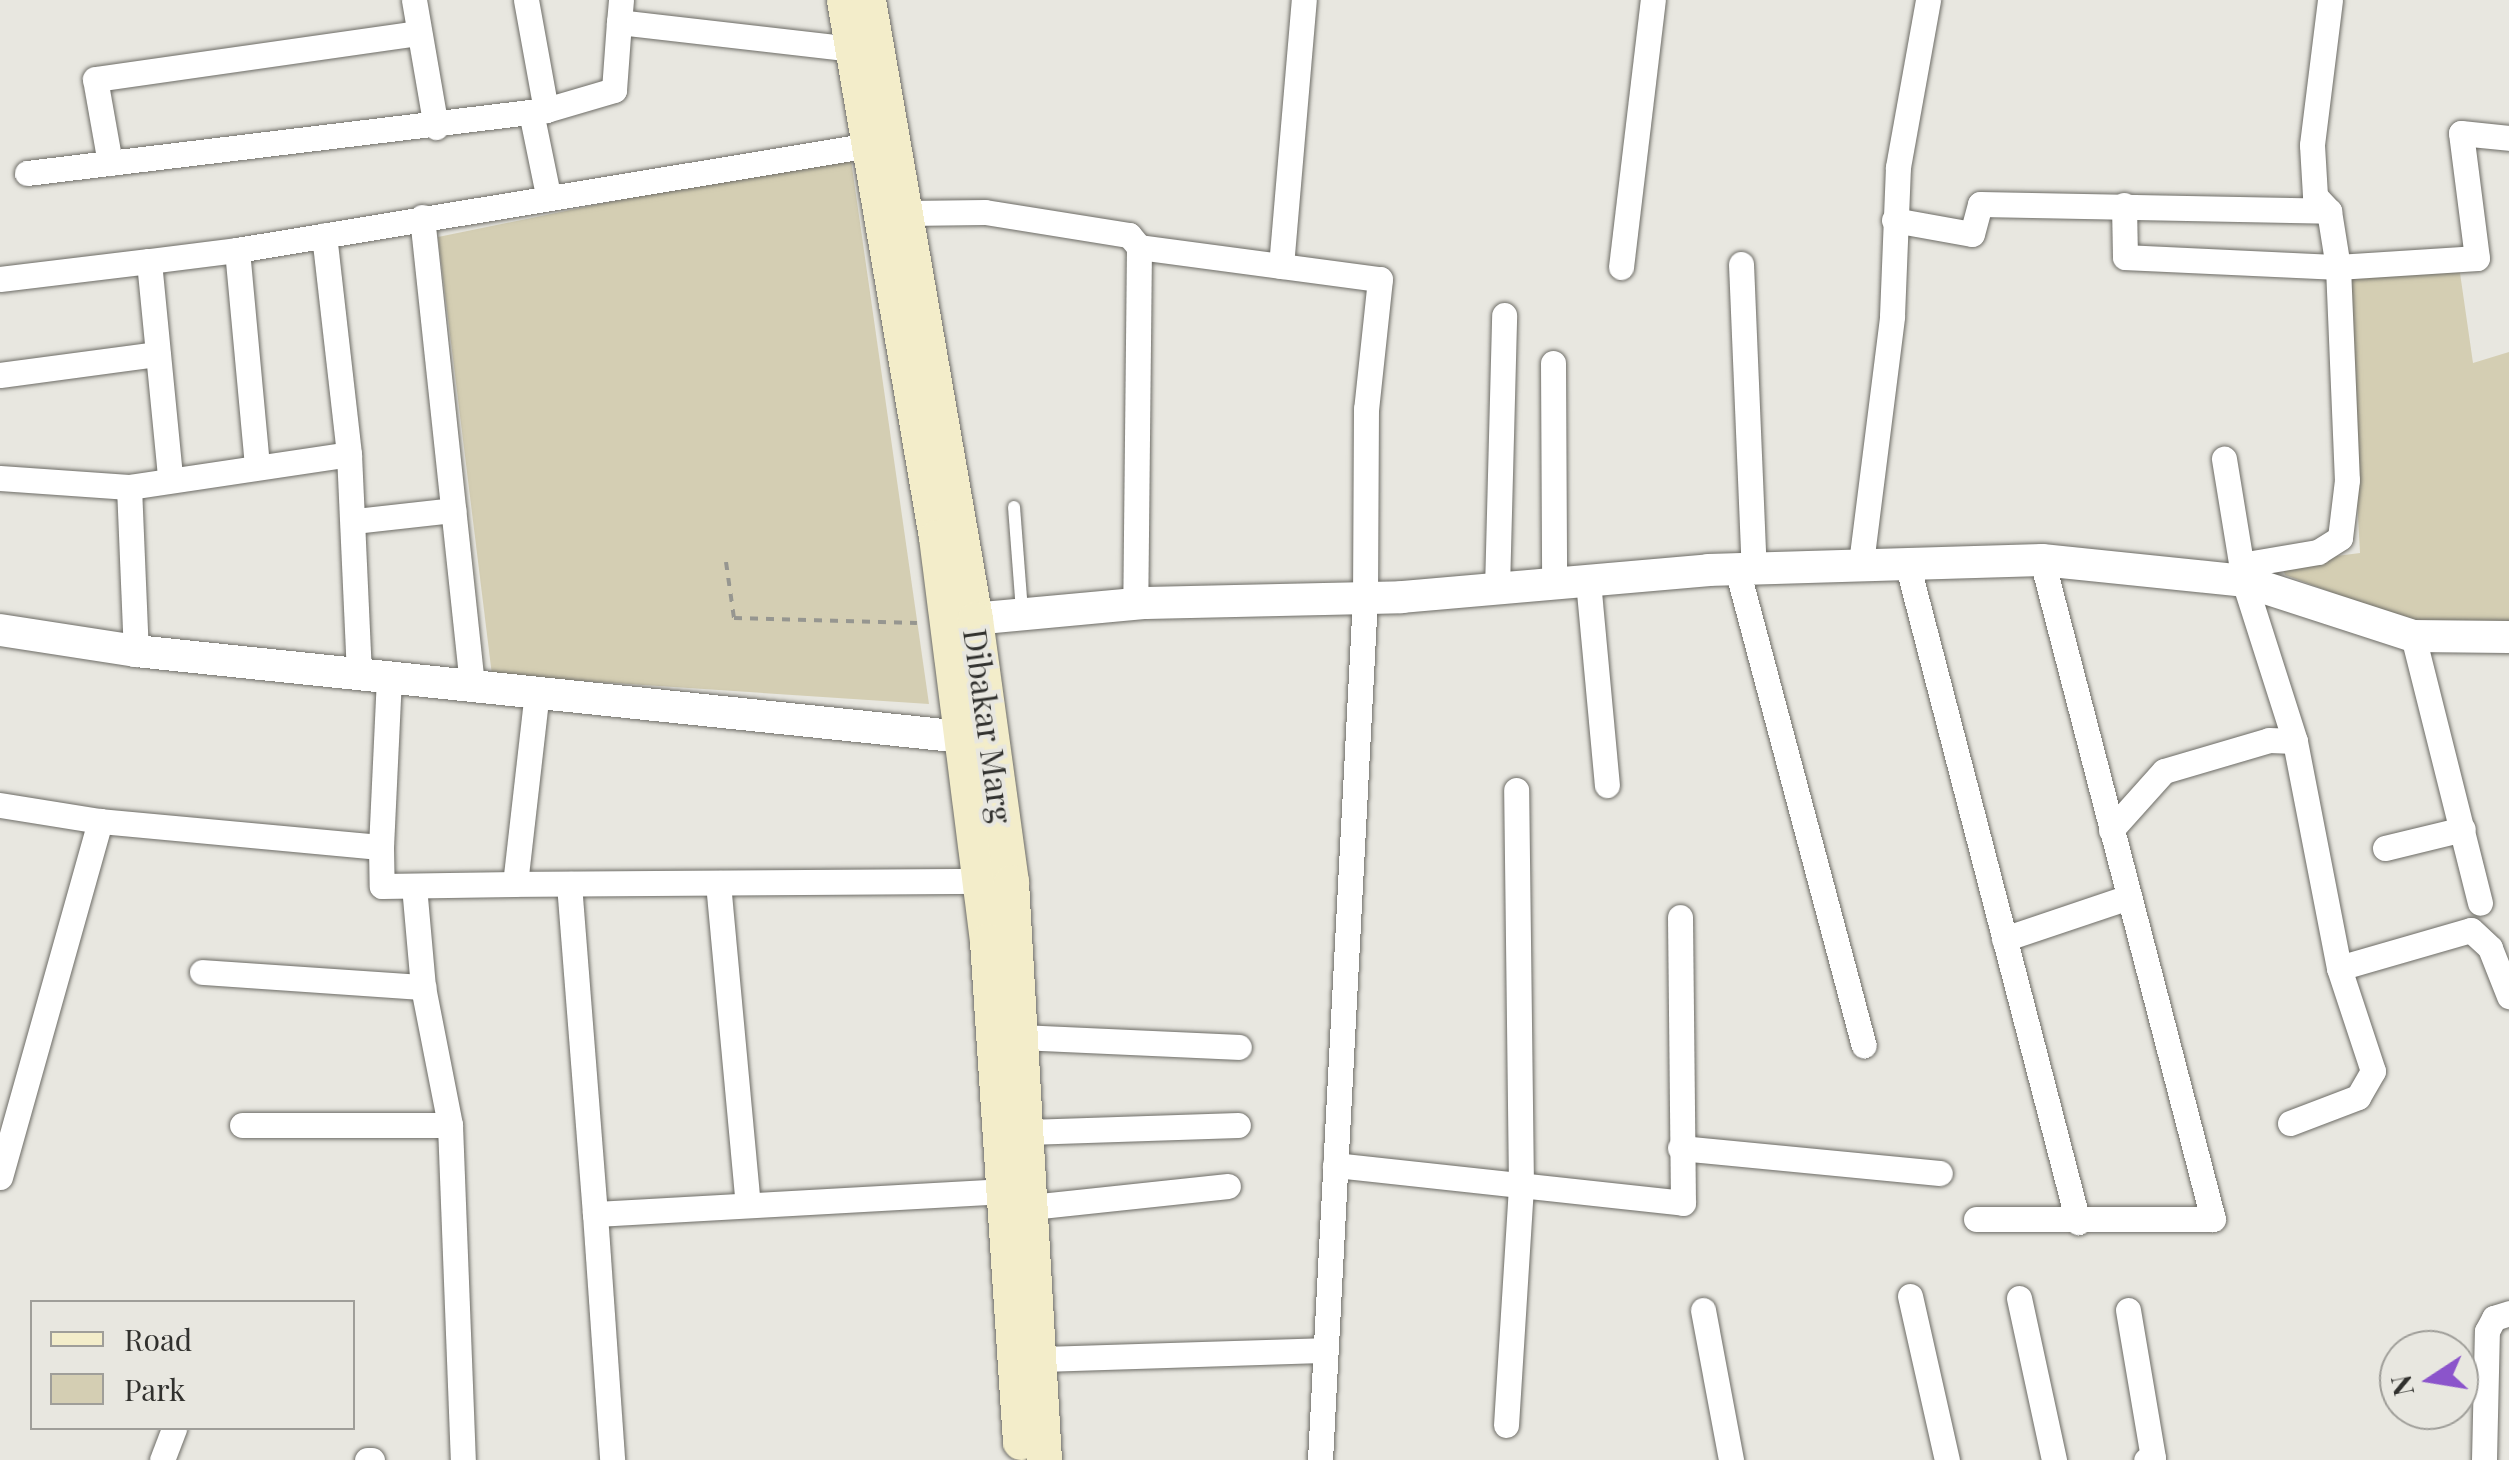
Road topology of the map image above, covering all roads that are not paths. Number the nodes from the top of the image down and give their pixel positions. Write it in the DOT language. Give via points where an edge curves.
graph roads {
  1 [pos="414,0"];
  2 [pos="526,0"];
  3 [pos="844,0"];
  4 [pos="868,0"];
  5 [pos="1304,0"];
  6 [pos="1654,0"];
  7 [pos="1928,0"];
  8 [pos="2330,0"];
  9 [pos="620,11"];
  10 [pos="419,32"];
  11 [pos="852,49"];
  12 [pos="539,111"];
  13 [pos="436,127"];
  14 [pos="2509,138"];
  15 [pos="870,146"];
  16 [pos="110,164"];
  17 [pos="27,173"];
  18 [pos="548,195"];
  19 [pos="2124,205"];
  20 [pos="2329,211"];
  21 [pos="907,213"];
  22 [pos="422,217"];
  23 [pos="1894,220"];
  24 [pos="324,234"];
  25 [pos="1139,247"];
  26 [pos="237,250"];
  27 [pos="149,261"];
  28 [pos="1741,264"];
  29 [pos="1281,266"];
  30 [pos="2338,267"];
  31 [pos="1622,268"];
  32 [pos="0,279"];
  33 [pos="1504,316"];
  34 [pos="158,354"];
  35 [pos="1553,362"];
  36 [pos="0,375"];
  37 [pos="349,454"];
  38 [pos="2224,460"];
  39 [pos="257,466"];
  40 [pos="170,476"];
  41 [pos="0,478"];
  42 [pos="128,487"];
  43 [pos="1014,506"];
  44 [pos="452,510"];
  45 [pos="354,521"];
  46 [pos="2042,560"];
  47 [pos="1907,563"];
  48 [pos="1861,564"];
  49 [pos="1746,569"];
  50 [pos="2242,573"];
  51 [pos="1588,581"];
  52 [pos="1554,584"];
  53 [pos="1497,589"];
  54 [pos="1365,598"];
  55 [pos="1135,604"];
  56 [pos="1023,615"];
  57 [pos="961,620"];
  58 [pos="0,630"];
  59 [pos="2413,636"];
  60 [pos="2509,637"];
  61 [pos="136,652"];
  62 [pos="374,675"];
  63 [pos="472,684"];
  64 [pos="536,691"];
  65 [pos="962,737"];
  66 [pos="2295,741"];
  67 [pos="1607,785"];
  68 [pos="1516,790"];
  69 [pos="0,805"];
  70 [pos="100,822"];
  71 [pos="2463,829"];
  72 [pos="2111,830"];
  73 [pos="381,847"];
  74 [pos="2385,848"];
  75 [pos="980,881"];
  76 [pos="718,883"];
  77 [pos="515,884"];
  78 [pos="570,884"];
  79 [pos="414,886"];
  80 [pos="2129,897"];
  81 [pos="2480,903"];
  82 [pos="1680,918"];
  83 [pos="2004,938"];
  84 [pos="2340,968"];
  85 [pos="202,972"];
  86 [pos="423,987"];
  87 [pos="2509,996"];
  88 [pos="1021,1036"];
  89 [pos="1864,1044"];
  90 [pos="1238,1046"];
  91 [pos="2290,1123"];
  92 [pos="450,1125"];
  93 [pos="1238,1125"];
  94 [pos="242,1126"];
  95 [pos="1027,1132"];
  96 [pos="1680,1148"];
  97 [pos="1335,1164"];
  98 [pos="1940,1174"];
  99 [pos="0,1177"];
  100 [pos="1228,1186"];
  101 [pos="1521,1186"];
  102 [pos="1022,1196"];
  103 [pos="748,1205"];
  104 [pos="595,1214"];
  105 [pos="1976,1218"];
  106 [pos="2078,1222"];
  107 [pos="1910,1296"];
  108 [pos="2020,1298"];
  109 [pos="1703,1310"];
  110 [pos="2128,1310"];
  111 [pos="2509,1312"];
  112 [pos="1325,1350"];
  113 [pos="1039,1359"];
  114 [pos="1506,1424"];
  115 [pos="173,1430"];
  116 [pos="162,1460"];
  117 [pos="463,1460"];
  118 [pos="612,1460"];
  119 [pos="1021,1460"];
  120 [pos="1044,1460"];
  121 [pos="1320,1460"];
  122 [pos="1731,1460"];
  123 [pos="1947,1460"];
  124 [pos="2054,1460"];
  125 [pos="2146,1460"];
  126 [pos="2484,1460"];
  1 -- 10 [label="street"];
  2 -- 12 [label="street"];
  3 -- 11 [label="main road, Dibakar Marg"];
  4 -- 21 [label="main road, Dibakar Marg"];
  5 -- 29 [label="street"];
  6 -- 31 [label="street"];
  7 -- 23 [label="street"];
  8 -- 20 [label="street" via="2312,145 2315,196"];
  9 -- 11 [label="street"];
  9 -- 12 [label="street" via="614,90"];
  10 -- 13 [label="street"];
  10 -- 16 [label="street" via="94,79"];
  11 -- 15 [label="main road, Dibakar Marg"];
  12 -- 13 [label="street"];
  12 -- 18 [label="street"];
  13 -- 16 [label="street"];
  14 -- 30 [label="street" via="2461,133 2477,258"];
  15 -- 18 [label="street"];
  15 -- 57 [label="main road, Dibakar Marg"];
  16 -- 17 [label="street"];
  18 -- 22 [label="street"];
  19 -- 20 [label="street"];
  19 -- 23 [label="street" via="1980,204 1972,234"];
  19 -- 30 [label="street" via="2126,257"];
  20 -- 30 [label="street"];
  21 -- 25 [label="street" via="985,212 1129,235"];
  21 -- 57 [label="main road, Dibakar Marg"];
  22 -- 24 [label="street"];
  22 -- 44 [label="street"];
  23 -- 48 [label="street" via="1892,316"];
  24 -- 26 [label="street"];
  24 -- 37 [label="street"];
  25 -- 29 [label="street"];
  25 -- 55 [label="street"];
  26 -- 27 [label="street"];
  26 -- 39 [label="street"];
  27 -- 32 [label="street"];
  27 -- 34 [label="street"];
  28 -- 49 [label="street"];
  29 -- 54 [label="street" via="1380,279 1366,409"];
  30 -- 50 [label="street" via="2347,480 2340,538 2318,552"];
  33 -- 53 [label="street"];
  34 -- 36 [label="street"];
  34 -- 40 [label="street"];
  35 -- 52 [label="street"];
  37 -- 39 [label="street"];
  37 -- 45 [label="street"];
  38 -- 50 [label="street"];
  39 -- 40 [label="street"];
  40 -- 42 [label="street"];
  41 -- 42 [label="street"];
  42 -- 61 [label="street"];
  43 -- 56 [label="lane"];
  44 -- 45 [label="street"];
  44 -- 63 [label="street"];
  45 -- 62 [label="street"];
  46 -- 47 [label="street"];
  46 -- 50 [label="street"];
  46 -- 72 [label="street"];
  47 -- 48 [label="street"];
  47 -- 83 [label="street"];
  48 -- 49 [label="street"];
  49 -- 51 [label="street"];
  49 -- 89 [label="street"];
  50 -- 59 [label="street"];
  50 -- 66 [label="street"];
  51 -- 52 [label="street"];
  51 -- 67 [label="street"];
  52 -- 53 [label="street"];
  53 -- 54 [label="street"];
  54 -- 55 [label="street"];
  54 -- 97 [label="street"];
  55 -- 56 [label="street"];
  56 -- 57 [label="street"];
  57 -- 65 [label="main road, Dibakar Marg"];
  57 -- 88 [label="main road, Dibakar Marg" via="1011,882"];
  58 -- 61 [label="street"];
  59 -- 60 [label="street"];
  59 -- 71 [label="street"];
  61 -- 62 [label="street"];
  62 -- 63 [label="street"];
  62 -- 73 [label="street"];
  63 -- 64 [label="street"];
  64 -- 65 [label="street"];
  64 -- 77 [label="street"];
  65 -- 75 [label="main road, Dibakar Marg"];
  66 -- 72 [label="street" via="2269,740 2164,771"];
  66 -- 84 [label="street"];
  68 -- 101 [label="street"];
  69 -- 70 [label="street"];
  70 -- 73 [label="street"];
  70 -- 99 [label="street"];
  71 -- 74 [label="street"];
  71 -- 81 [label="street"];
  72 -- 80 [label="street"];
  73 -- 79 [label="street" via="382,886"];
  75 -- 76 [label="street"];
  75 -- 102 [label="main road, Dibakar Marg"];
  76 -- 78 [label="street"];
  76 -- 103 [label="street"];
  77 -- 78 [label="street"];
  77 -- 79 [label="street"];
  78 -- 104 [label="street"];
  79 -- 86 [label="street"];
  80 -- 83 [label="street"];
  80 -- 106 [label="street" via="2213,1219"];
  82 -- 96 [label="street"];
  83 -- 106 [label="street"];
  84 -- 87 [label="street" via="2471,930 2490,948"];
  84 -- 91 [label="street" via="2371,1052 2370,1084 2358,1097"];
  85 -- 86 [label="street"];
  86 -- 92 [label="street"];
  88 -- 90 [label="street"];
  88 -- 95 [label="main road, Dibakar Marg"];
  92 -- 94 [label="street"];
  92 -- 117 [label="street"];
  93 -- 95 [label="street"];
  95 -- 102 [label="main road, Dibakar Marg"];
  96 -- 98 [label="street"];
  96 -- 101 [label="street" via="1683,1203"];
  97 -- 101 [label="street"];
  97 -- 112 [label="street"];
  100 -- 102 [label="street"];
  101 -- 114 [label="street"];
  102 -- 103 [label="street"];
  102 -- 113 [label="main road, Dibakar Marg"];
  102 -- 119 [label="main road, Dibakar Marg"];
  103 -- 104 [label="street"];
  104 -- 118 [label="street"];
  105 -- 106 [label="street"];
  107 -- 123 [label="street"];
  108 -- 124 [label="street"];
  109 -- 122 [label="street"];
  110 -- 125 [label="street" via="2153,1458"];
  111 -- 126 [label="street" via="2487,1330"];
  112 -- 113 [label="street"];
  112 -- 121 [label="street"];
  113 -- 120 [label="main road, Dibakar Marg"];
  115 -- 116 [label="street"];
}
